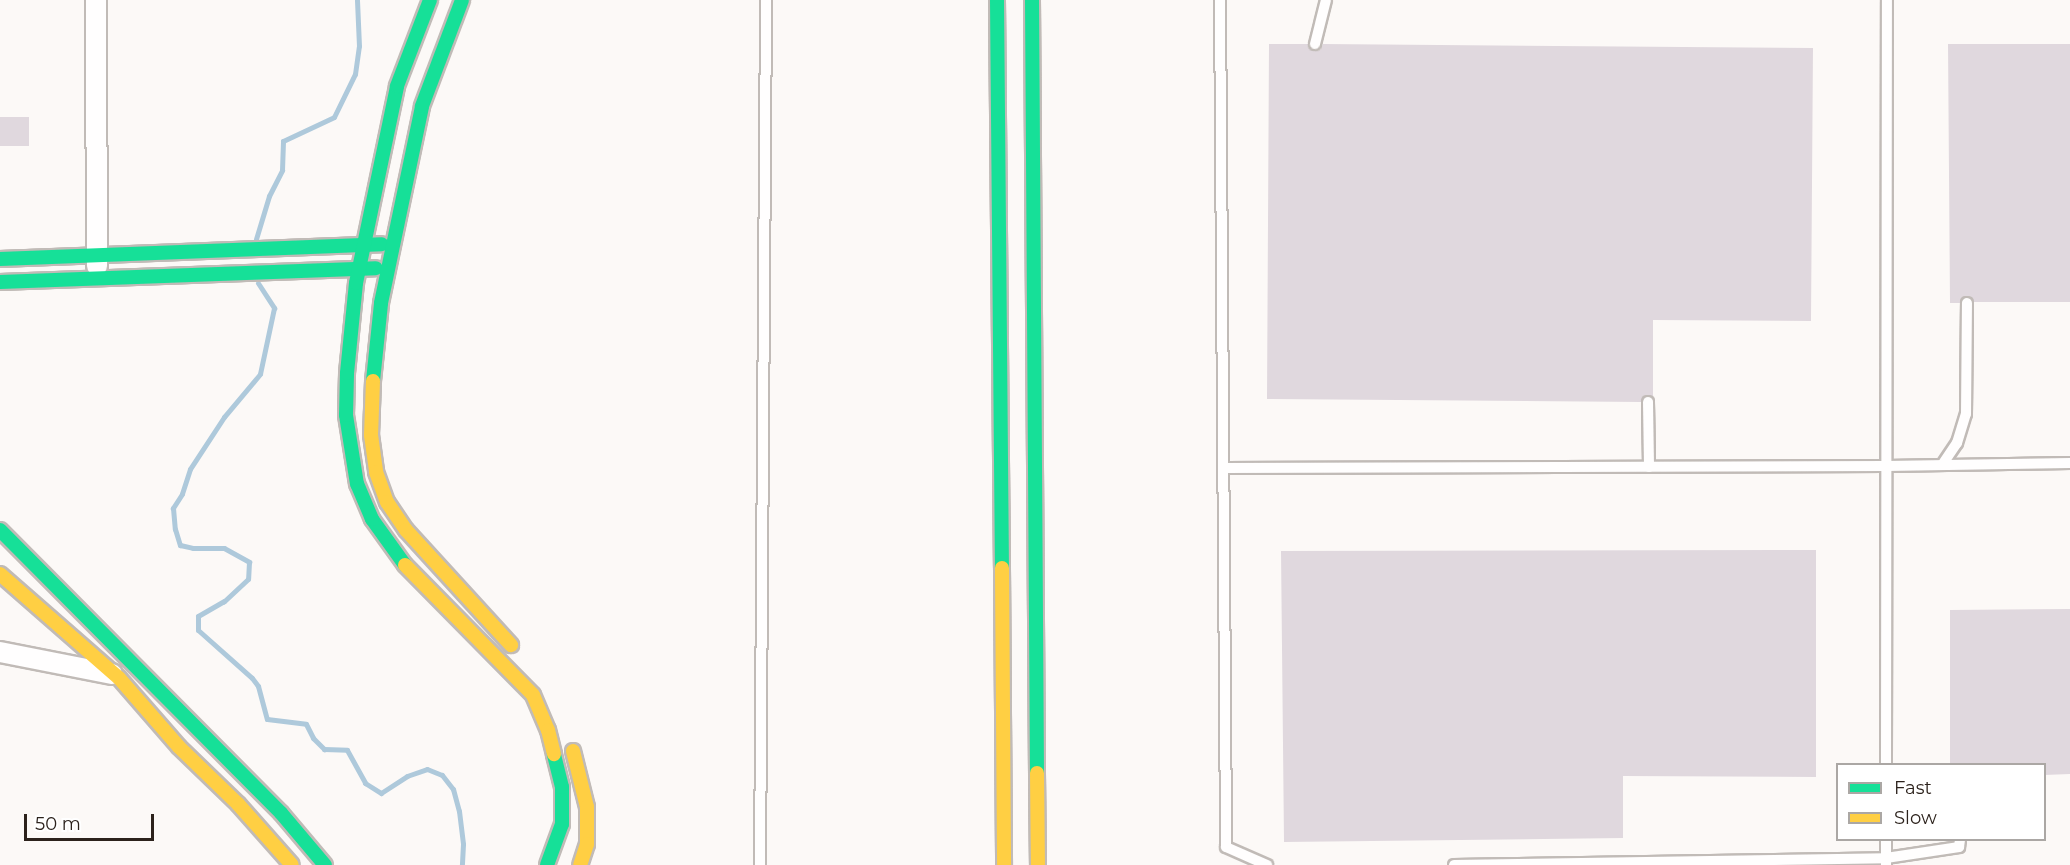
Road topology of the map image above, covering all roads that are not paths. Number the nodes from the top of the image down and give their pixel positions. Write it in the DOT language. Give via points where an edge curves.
graph roads {
  1 [pos="96,0"];
  2 [pos="430,0"];
  3 [pos="462,0"];
  4 [pos="766,0"];
  5 [pos="997,0"];
  6 [pos="1032,0"];
  7 [pos="1220,0"];
  8 [pos="1326,0"];
  9 [pos="1887,0"];
  10 [pos="1315,44"];
  11 [pos="394,244"];
  12 [pos="364,245"];
  13 [pos="97,255"];
  14 [pos="0,259"];
  15 [pos="388,268"];
  16 [pos="359,269"];
  17 [pos="97,278"];
  18 [pos="0,282"];
  19 [pos="1967,303"];
  20 [pos="1648,402"];
  21 [pos="2070,463"];
  22 [pos="1942,465"];
  23 [pos="1886,466"];
  24 [pos="1649,467"];
  25 [pos="1223,468"];
  26 [pos="0,530"];
  27 [pos="0,574"];
  28 [pos="0,652"];
  29 [pos="523,658"];
  30 [pos="115,674"];
  31 [pos="543,685"];
  32 [pos="553,705"];
  33 [pos="569,742"];
  34 [pos="1886,763"];
  35 [pos="1886,841"];
  36 [pos="1960,841"];
  37 [pos="1886,861"];
  38 [pos="292,865"];
  39 [pos="325,865"];
  40 [pos="547,865"];
  41 [pos="580,865"];
  42 [pos="760,865"];
  43 [pos="1004,865"];
  44 [pos="1038,865"];
  45 [pos="1267,865"];
  46 [pos="1454,865"];
  1 -- 13 [label="street"];
  2 -- 12 [label="street" via="398,86"];
  3 -- 11 [label="street" via="422,106"];
  4 -- 42 [label="lane"];
  5 -- 43 [label="street"];
  6 -- 44 [label="street"];
  7 -- 25 [label="lane"];
  8 -- 10 [label="lane"];
  9 -- 23 [label="lane"];
  11 -- 12 [label="street"];
  11 -- 15 [label="street"];
  12 -- 13 [label="street"];
  12 -- 16 [label="street"];
  13 -- 14 [label="street"];
  13 -- 17 [label="street"];
  15 -- 16 [label="street"];
  15 -- 29 [label="street" via="372,393 371,435 376,472 387,502 406,530"];
  16 -- 17 [label="street"];
  16 -- 40 [label="street" via="346,415 357,484 372,519 397,556 533,694 548,730 562,787 562,824"];
  17 -- 18 [label="street"];
  19 -- 22 [label="lane" via="1966,414 1957,442"];
  20 -- 24 [label="lane"];
  21 -- 22 [label="lane"];
  22 -- 23 [label="lane"];
  23 -- 24 [label="lane"];
  23 -- 34 [label="lane"];
  24 -- 25 [label="lane"];
  25 -- 45 [label="lane" via="1226,847"];
  26 -- 39 [label="street" via="281,813"];
  27 -- 30 [label="street"];
  28 -- 30 [label="street"];
  30 -- 38 [label="street"];
  31 -- 32 [label="street"];
  33 -- 41 [label="street" via="587,807 587,844"];
  35 -- 37 [label="lane"];
  36 -- 37 [label="lane" via="1959,847"];
  37 -- 46 [label="lane"];
}
